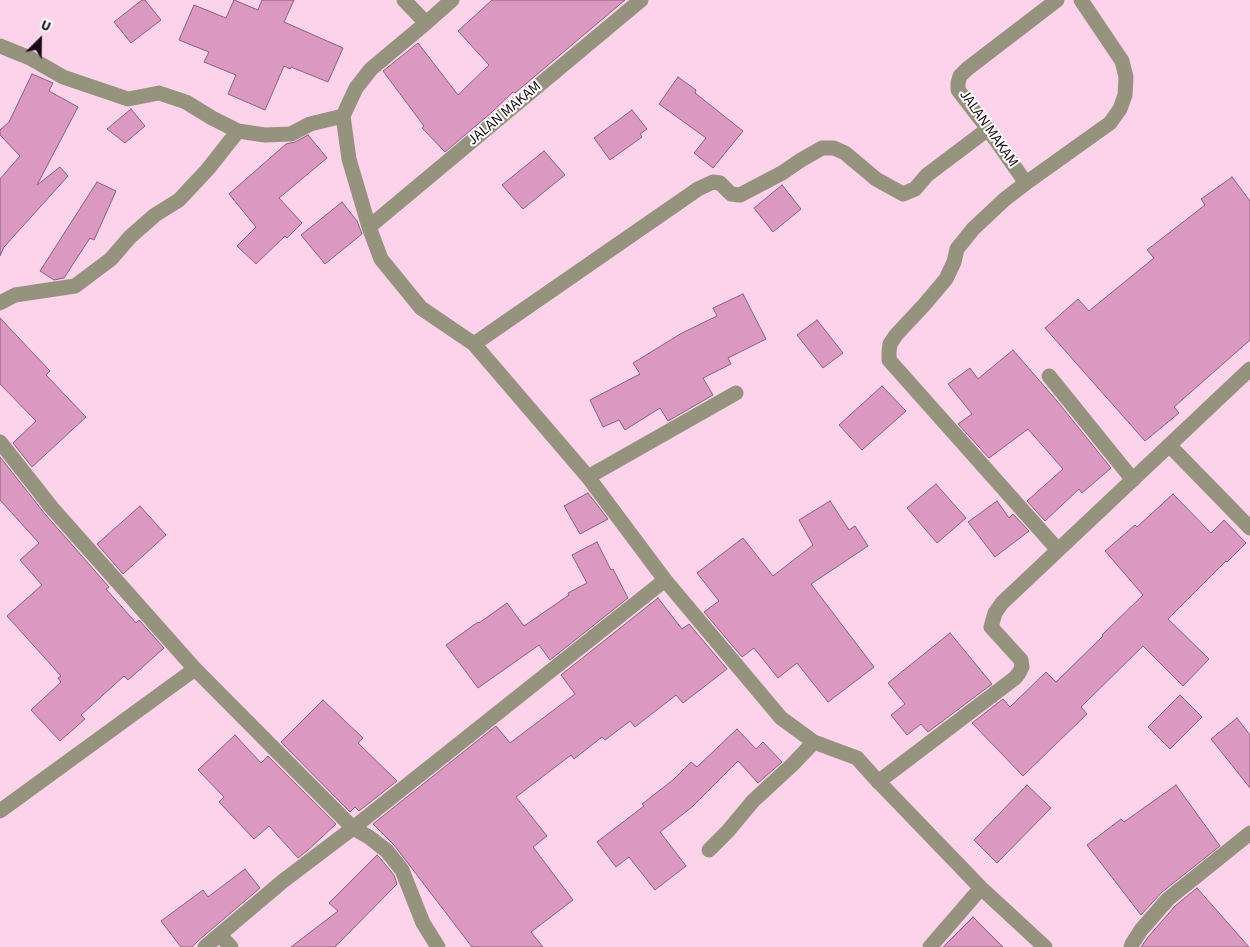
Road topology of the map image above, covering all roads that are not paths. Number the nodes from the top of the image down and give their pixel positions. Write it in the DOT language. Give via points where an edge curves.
graph roads {
  1 [pos="404,0"];
  2 [pos="452,0"];
  3 [pos="641,0"];
  4 [pos="1057,0"];
  5 [pos="1081,0"];
  6 [pos="426,23"];
  7 [pos="0,46"];
  8 [pos="343,116"];
  9 [pos="988,129"];
  10 [pos="238,131"];
  11 [pos="1026,182"];
  12 [pos="369,227"];
  13 [pos="0,303"];
  14 [pos="474,344"];
  15 [pos="1250,369"];
  16 [pos="1049,376"];
  17 [pos="736,393"];
  18 [pos="0,442"];
  19 [pos="1169,445"];
  20 [pos="588,477"];
  21 [pos="1134,480"];
  22 [pos="1250,528"];
  23 [pos="1058,550"];
  24 [pos="665,580"];
  25 [pos="196,669"];
  26 [pos="814,742"];
  27 [pos="878,782"];
  28 [pos="0,810"];
  29 [pos="353,828"];
  30 [pos="1250,833"];
  31 [pos="709,850"];
  32 [pos="981,888"];
  33 [pos="220,935"];
  34 [pos="205,947"];
  35 [pos="231,947"];
  36 [pos="438,947"];
  37 [pos="930,947"];
  38 [pos="1045,947"];
  39 [pos="1131,947"];
  1 -- 6 [label="street"];
  2 -- 6 [label="street"];
  3 -- 12 [label="street, JALAN MAKAM"];
  4 -- 9 [label="street, JALAN MAKAM" via="960,76 958,90"];
  5 -- 11 [label="street" via="1122,61 1126,77 1125,95 1120,110 1110,123"];
  6 -- 8 [label="street" via="371,69 356,88"];
  7 -- 10 [label="street" via="30,58 63,78 128,99 159,93 186,102"];
  8 -- 10 [label="street" via="310,124 291,134"];
  8 -- 12 [label="street" via="349,160"];
  9 -- 11 [label="street, JALAN MAKAM"];
  9 -- 14 [label="street" via="915,189 903,194 834,148 822,148 740,196 713,182 698,189"];
  10 -- 13 [label="street" via="179,200 155,215 111,259 75,286 15,295"];
  11 -- 23 [label="street" via="973,229 957,250 946,279 890,344 889,360"];
  12 -- 14 [label="street" via="380,259 421,308"];
  14 -- 20 [label="street"];
  15 -- 19 [label="street"];
  16 -- 21 [label="street"];
  17 -- 20 [label="street"];
  18 -- 25 [label="street" via="52,508"];
  19 -- 21 [label="street"];
  19 -- 22 [label="street"];
  20 -- 24 [label="street"];
  21 -- 23 [label="street"];
  23 -- 27 [label="street" via="995,613 991,627 1021,660 1019,674"];
  24 -- 26 [label="street" via="781,718"];
  24 -- 29 [label="street"];
  25 -- 28 [label="street"];
  25 -- 29 [label="street"];
  26 -- 27 [label="street" via="857,758"];
  26 -- 31 [label="street" via="753,801"];
  27 -- 32 [label="street"];
  29 -- 33 [label="street" via="283,881"];
  29 -- 36 [label="street" via="387,851 402,870 424,923"];
  30 -- 39 [label="street" via="1168,899"];
  32 -- 37 [label="street"];
  32 -- 38 [label="street"];
  33 -- 34 [label="street"];
  33 -- 35 [label="street"];
}
